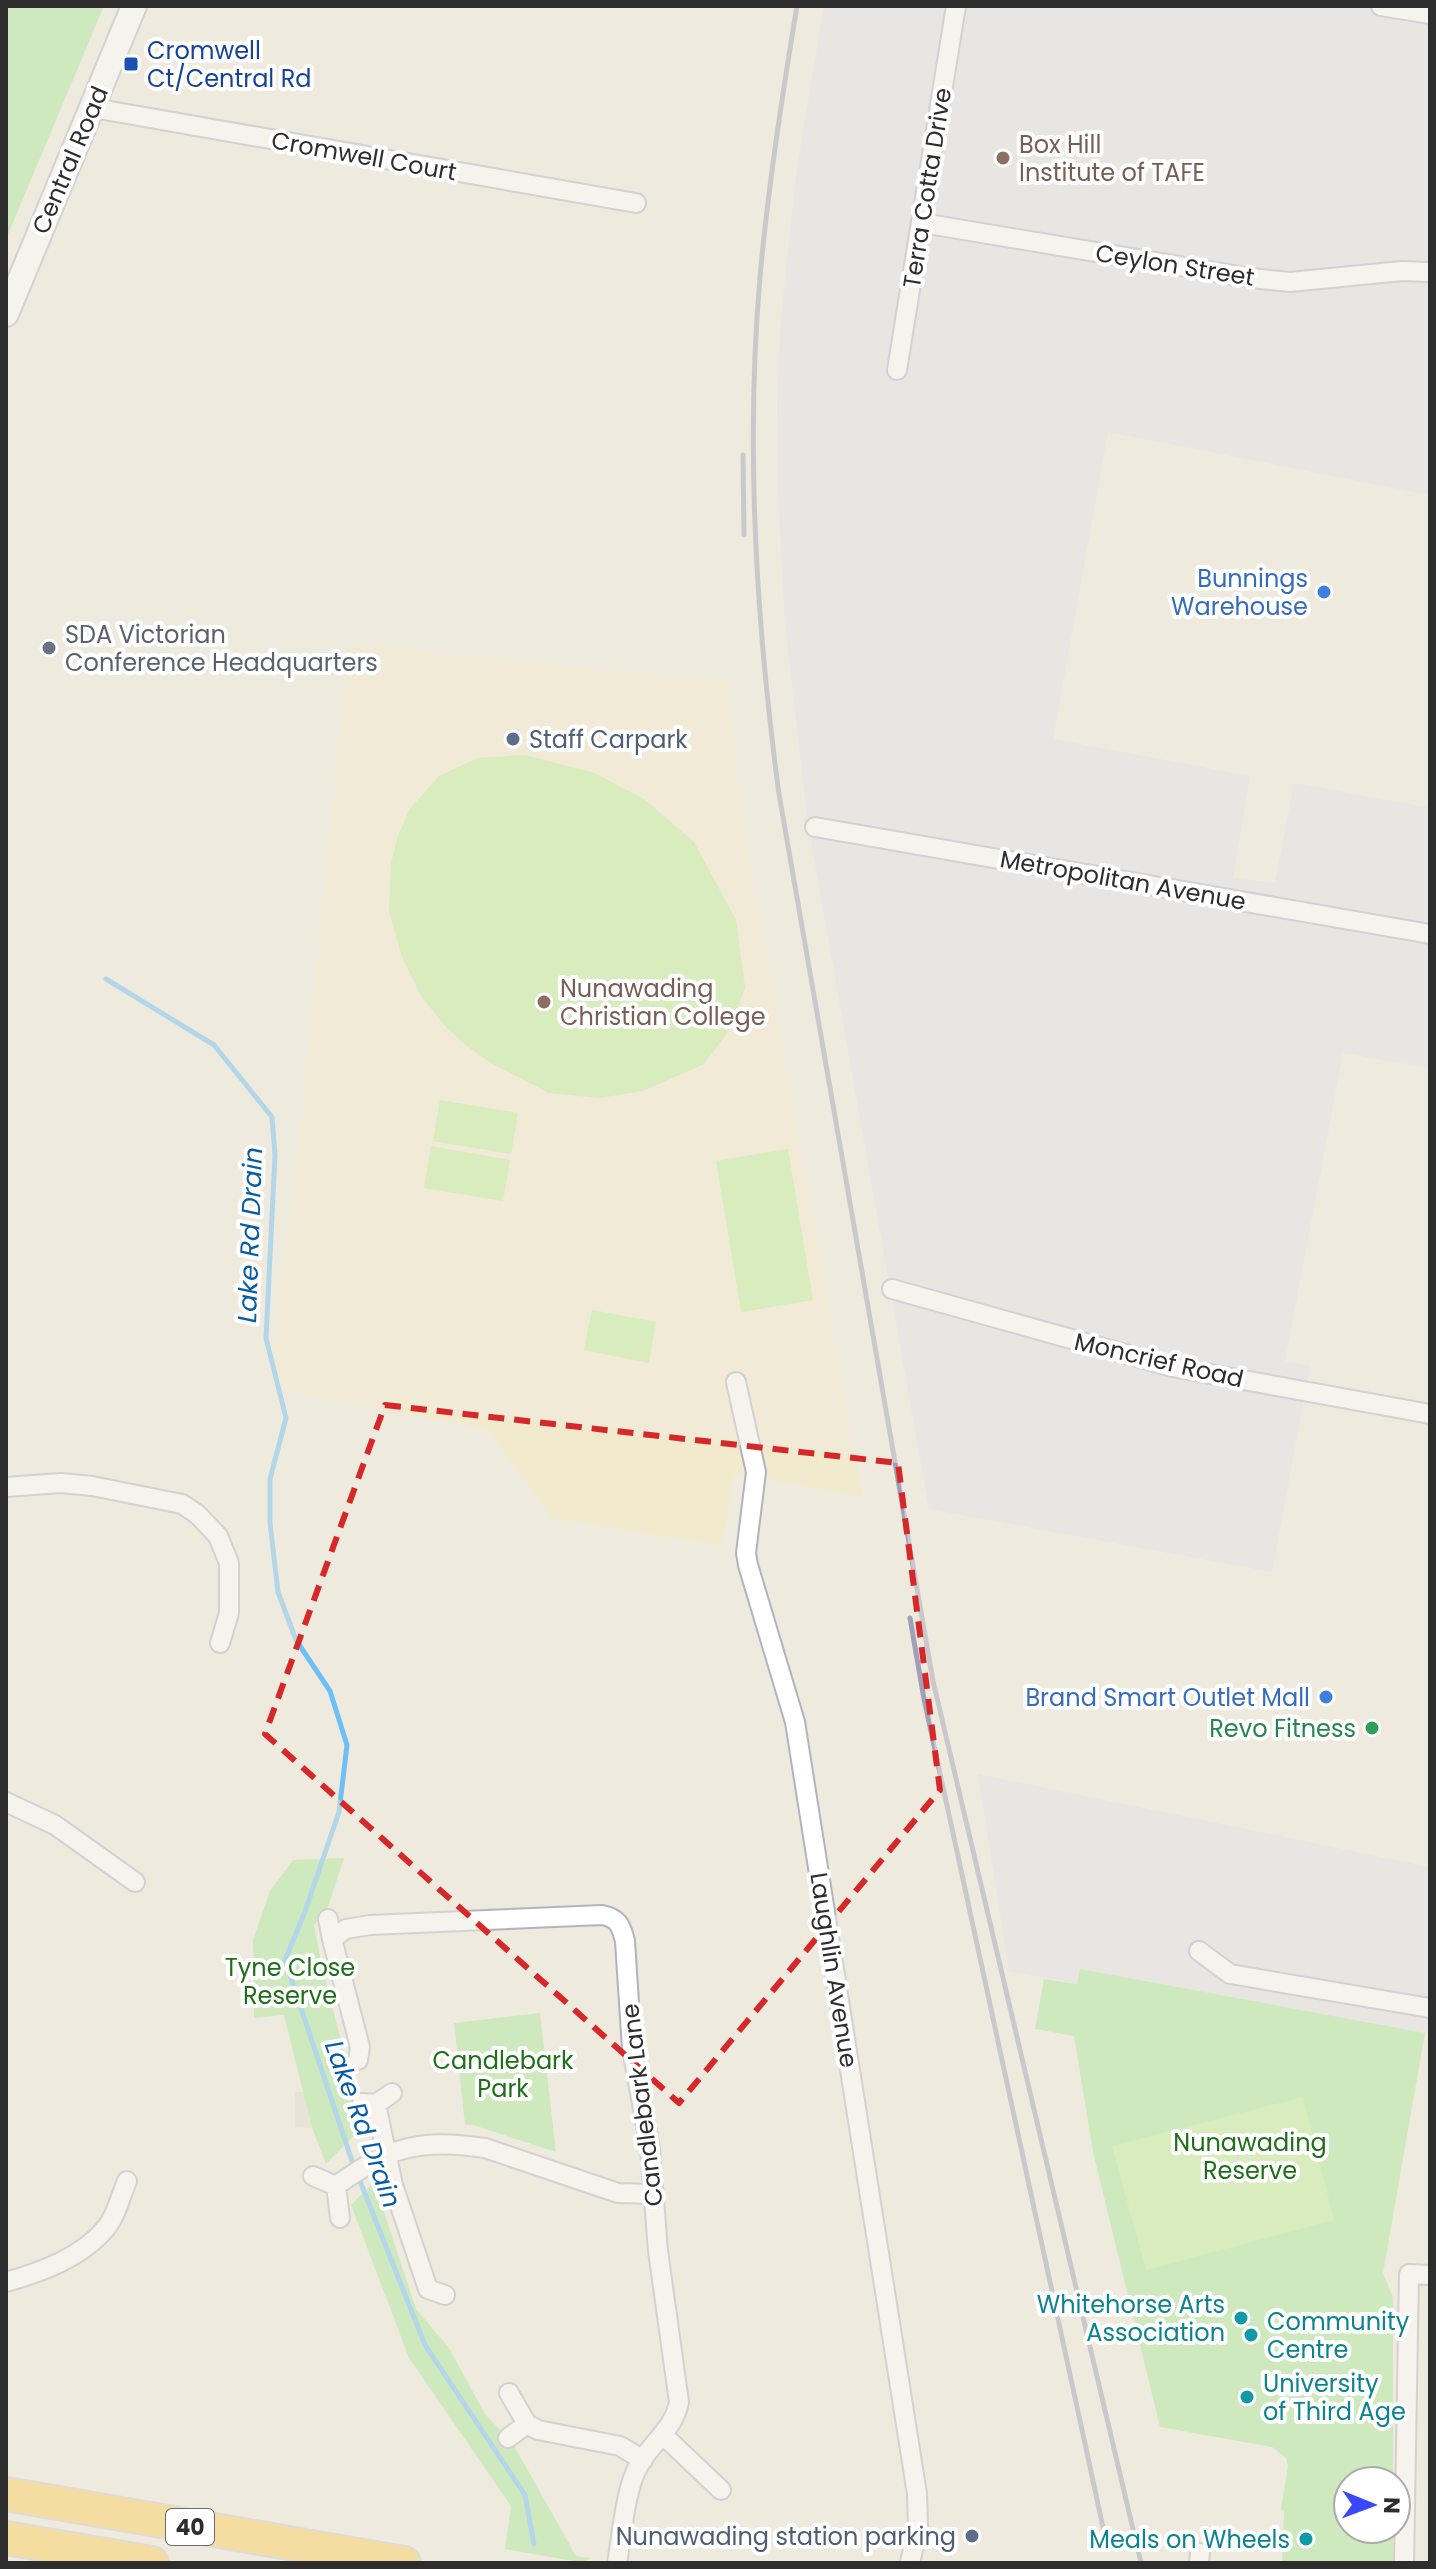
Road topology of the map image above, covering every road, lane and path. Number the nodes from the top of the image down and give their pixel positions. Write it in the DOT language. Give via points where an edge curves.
graph roads {
  1 [pos="134,6"];
  2 [pos="956,6"];
  3 [pos="1381,6"];
  4 [pos="1430,14"];
  5 [pos="93,108"];
  6 [pos="636,203"];
  7 [pos="922,223"];
  8 [pos="1430,272"];
  9 [pos="6,314"];
  10 [pos="897,370"];
  11 [pos="815,827"];
  12 [pos="1430,934"];
  13 [pos="892,1289"];
  14 [pos="736,1382"];
  15 [pos="1430,1414"];
  16 [pos="6,1487"];
  17 [pos="220,1643"];
  18 [pos="6,1802"];
  19 [pos="135,1882"];
  20 [pos="328,1919"];
  21 [pos="332,1939"];
  22 [pos="1199,1951"];
  23 [pos="1430,2008"];
  24 [pos="358,2060"];
  25 [pos="377,2100"];
  26 [pos="387,2153"];
  27 [pos="313,2176"];
  28 [pos="348,2177"];
  29 [pos="127,2181"];
  30 [pos="654,2194"];
  31 [pos="340,2218"];
  32 [pos="1430,2275"];
  33 [pos="6,2282"];
  34 [pos="432,2295"];
  35 [pos="509,2393"];
  36 [pos="527,2424"];
  37 [pos="663,2435"];
  38 [pos="508,2438"];
  39 [pos="643,2460"];
  40 [pos="721,2490"];
  41 [pos="6,2494"];
  42 [pos="6,2538"];
  43 [pos="152,2563"];
  44 [pos="404,2563"];
  45 [pos="617,2563"];
  46 [pos="910,2563"];
  47 [pos="1404,2563"];
  1 -- 5 [label="street, Central Road"];
  2 -- 7 [label="street, Terra Cotta Drive"];
  3 -- 4 [label="street"];
  5 -- 6 [label="street, Cromwell Court"];
  5 -- 9 [label="street, Central Road"];
  7 -- 8 [label="street, Ceylon Street" via="1290,282"];
  7 -- 10 [label="street, Terra Cotta Drive"];
  11 -- 12 [label="street, Metropolitan Avenue"];
  13 -- 15 [label="street, Moncrief Road" via="1172,1367"];
  14 -- 46 [label="street, Laughlin Avenue" via="756,1472 746,1553 795,1722 917,2494 918,2527"];
  16 -- 17 [label="street" via="92,1486 182,1504 197,1514 218,1536 229,1563 229,1613"];
  18 -- 19 [label="street" via="55,1825"];
  20 -- 21 [label="street"];
  21 -- 24 [label="street" via="360,2047"];
  21 -- 30 [label="street, Candlebark Lane" via="346,1929 370,1925 602,1915 617,1920 625,1941 632,2049"];
  22 -- 23 [label="street" via="1230,1974"];
  25 -- 26 [label="street"];
  26 -- 28 [label="street"];
  26 -- 30 [label="street" via="443,2144 485,2148 618,2193"];
  26 -- 34 [label="street"];
  27 -- 28 [label="street"];
  28 -- 31 [label="street"];
  29 -- 33 [label="street" via="108,2226 85,2247 38,2273"];
  30 -- 37 [label="street, Candlebark Lane" via="679,2402 676,2418"];
  32 -- 47 [label="street" via="1409,2274"];
  35 -- 36 [label="street"];
  36 -- 38 [label="street"];
  36 -- 39 [label="street" via="620,2446"];
  37 -- 39 [label="street, Candlebark Lane"];
  37 -- 40 [label="street"];
  39 -- 45 [label="street, Candlebark Lane" via="633,2481"];
  41 -- 44 [label="highway, 40"];
  42 -- 43 [label="highway, 40"];
}
